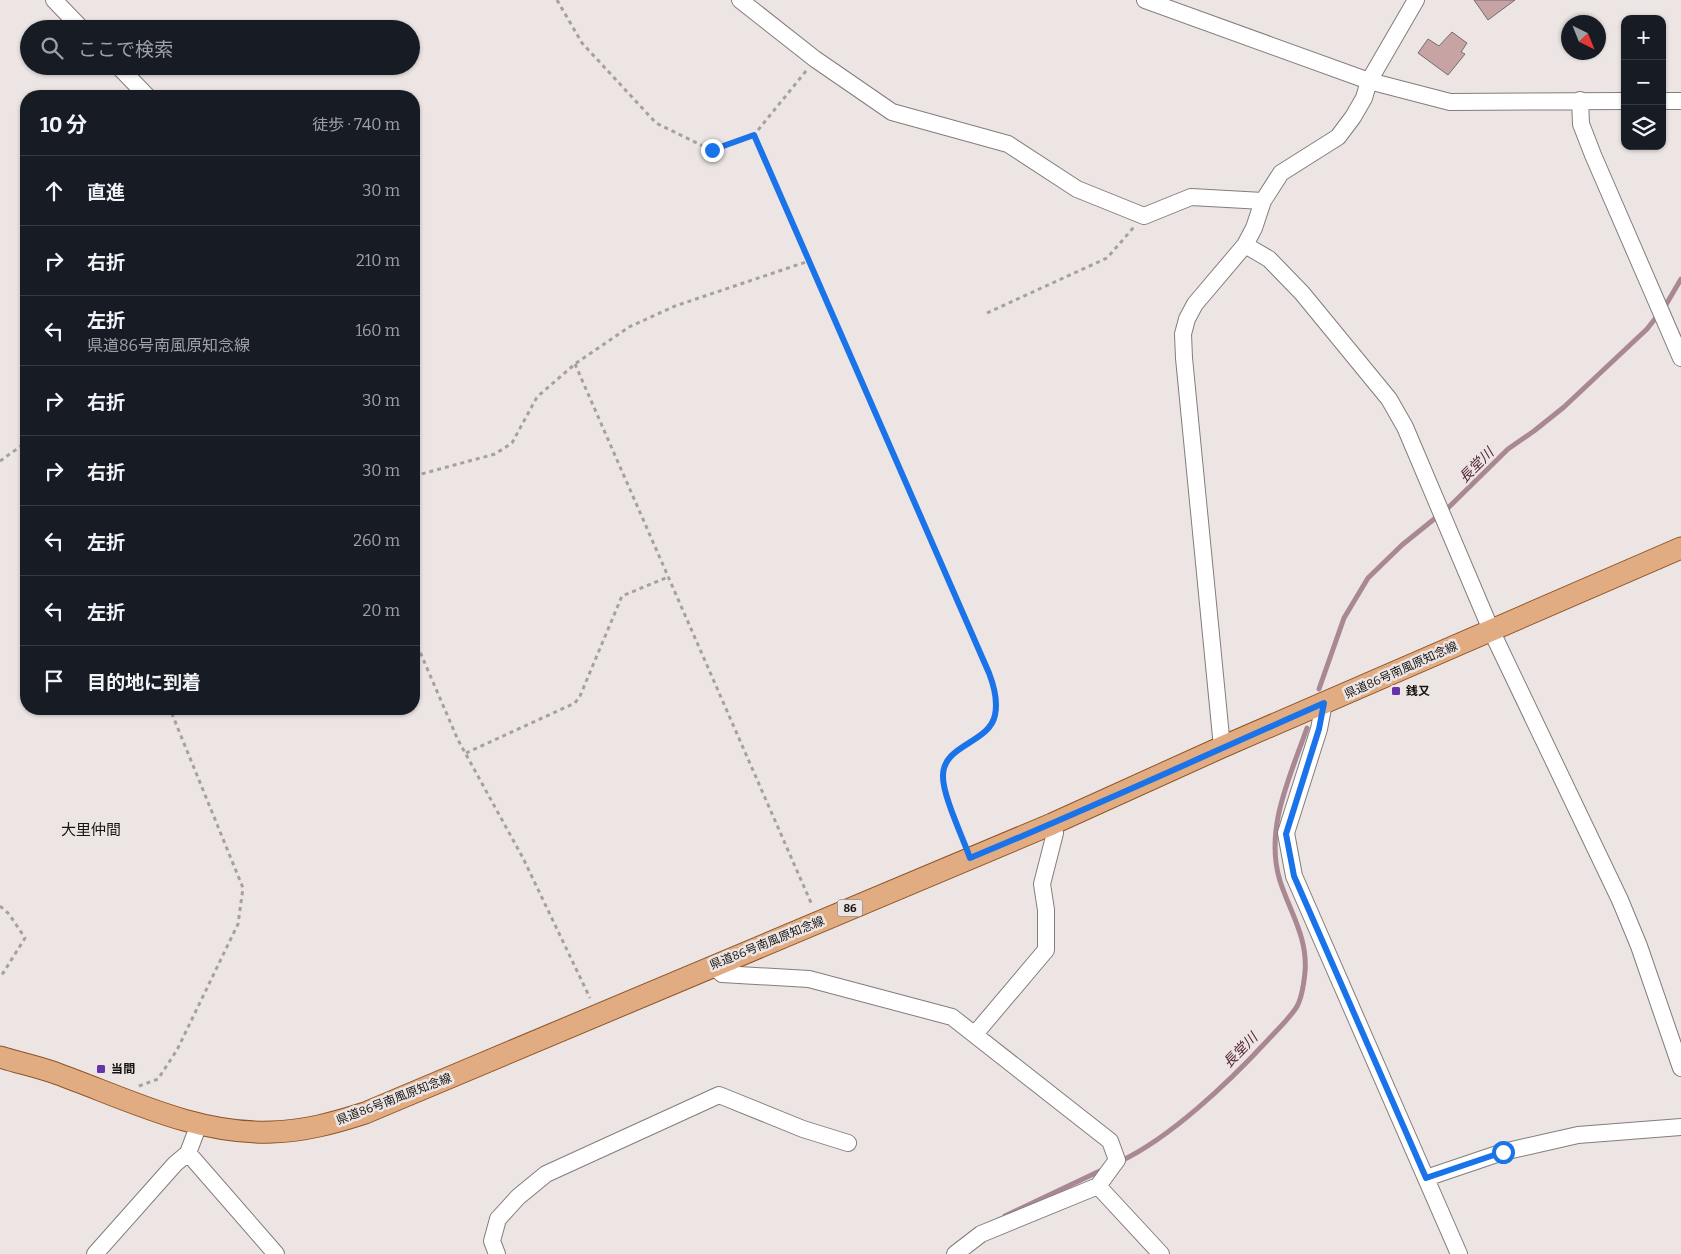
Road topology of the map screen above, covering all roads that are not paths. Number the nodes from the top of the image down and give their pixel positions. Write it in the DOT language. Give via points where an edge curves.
graph roads {
  1 [pos="54,0"];
  2 [pos="740,0"];
  3 [pos="1145,0"];
  4 [pos="1416,0"];
  5 [pos="73,20"];
  6 [pos="127,75"];
  7 [pos="1369,81"];
  8 [pos="141,90"];
  9 [pos="1580,100"];
  10 [pos="1621,101"];
  11 [pos="1666,101"];
  12 [pos="1681,101"];
  13 [pos="1263,201"];
  14 [pos="1245,245"];
  15 [pos="1681,358"];
  16 [pos="1681,548"];
  17 [pos="1491,630"];
  18 [pos="1324,703"];
  19 [pos="1222,747"];
  20 [pos="1052,824"];
  21 [pos="712,965"];
  22 [pos="975,1034"];
  23 [pos="0,1057"];
  24 [pos="1681,1068"];
  25 [pos="199,1124"];
  26 [pos="1681,1127"];
  27 [pos="848,1142"];
  28 [pos="188,1153"];
  29 [pos="1426,1178"];
  30 [pos="1098,1186"];
  31 [pos="94,1254"];
  32 [pos="276,1254"];
  33 [pos="497,1254"];
  34 [pos="955,1254"];
  35 [pos="1161,1254"];
  36 [pos="1459,1254"];
  1 -- 5 [label="street"];
  2 -- 13 [label="street" via="892,112 1008,144 1077,189 1144,216 1191,196"];
  3 -- 7 [label="street"];
  4 -- 7 [label="street"];
  6 -- 8 [label="street"];
  7 -- 9 [label="street" via="1450,102"];
  7 -- 13 [label="street" via="1364,98 1338,138 1281,173"];
  9 -- 10 [label="street"];
  9 -- 15 [label="street" via="1581,124 1593,155"];
  11 -- 12 [label="street"];
  13 -- 14 [label="street"];
  14 -- 17 [label="street" via="1269,259 1302,293 1389,399 1413,445"];
  14 -- 19 [label="street" via="1195,304 1183,334"];
  16 -- 17 [label="main road, 県道86号南風原知念線 / 86"];
  17 -- 18 [label="main road, 県道86号南風原知念線 / 86"];
  17 -- 24 [label="street" via="1620,900"];
  18 -- 19 [label="main road, 県道86号南風原知念線 / 86"];
  18 -- 29 [label="street" via="1286,834 1294,876"];
  19 -- 20 [label="main road, 県道86号南風原知念線 / 86"];
  20 -- 21 [label="main road, 県道86号南風原知念線 / 86"];
  20 -- 22 [label="street" via="1055,833 1042,884 1046,950"];
  21 -- 22 [label="street" via="722,974 828,984 952,1017"];
  21 -- 25 [label="main road, 県道86号南風原知念線 / 86" via="365,1113 326,1125 271,1132"];
  22 -- 30 [label="street" via="1110,1141 1117,1160"];
  23 -- 25 [label="main road, 県道86号南風原知念線 / 86" via="56,1073 141,1107"];
  25 -- 28 [label="street"];
  26 -- 29 [label="street" via="1578,1135 1503,1152"];
  27 -- 33 [label="street" via="803,1129 718,1095 546,1174 518,1197 498,1220 492,1241"];
  28 -- 31 [label="street"];
  28 -- 32 [label="street"];
  29 -- 36 [label="street"];
  30 -- 34 [label="street" via="981,1234"];
  30 -- 35 [label="street"];
}
